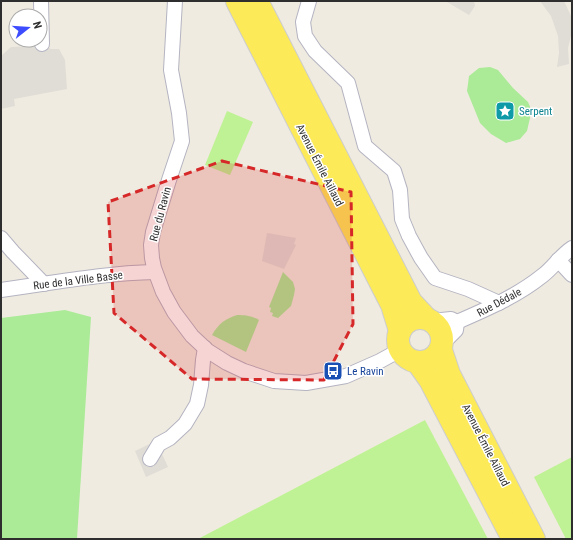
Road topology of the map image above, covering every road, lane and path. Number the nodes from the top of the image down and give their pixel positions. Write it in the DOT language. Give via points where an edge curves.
graph roads {
  1 [pos="175,1"];
  2 [pos="237,1"];
  3 [pos="257,1"];
  4 [pos="308,1"];
  5 [pos="1,238"];
  6 [pos="572,248"];
  7 [pos="558,260"];
  8 [pos="155,272"];
  9 [pos="572,275"];
  10 [pos="44,284"];
  11 [pos="1,290"];
  12 [pos="499,303"];
  13 [pos="429,319"];
  14 [pos="457,322"];
  15 [pos="400,340"];
  16 [pos="442,347"];
  17 [pos="205,348"];
  18 [pos="418,363"];
  19 [pos="150,459"];
  20 [pos="513,539"];
  21 [pos="534,539"];
  1 -- 8 [label="street, Rue du Ravin" via="171,70 182,141 153,232 151,246"];
  2 -- 15 [label="main road, Avenue Émile Aillaud" via="392,305"];
  3 -- 13 [label="main road, Avenue Émile Aillaud" via="411,302"];
  4 -- 12 [label="street" via="303,22 305,36 315,51 348,83 365,146 394,171 400,190 402,219 421,258 435,278"];
  5 -- 10 [label="street"];
  6 -- 7 [label="street, Rue Dédale"];
  7 -- 9 [label="street"];
  7 -- 12 [label="street, Rue Dédale" via="544,275"];
  8 -- 10 [label="street, Rue de la Ville Basse"];
  8 -- 17 [label="street, Rue du Ravin" via="174,312 192,336"];
  10 -- 11 [label="street, Rue de la Ville Basse"];
  12 -- 14 [label="street, Rue Dédale"];
  13 -- 14 [label="street, Rue Dédale" via="451,319"];
  13 -- 15 [label="main road" via="418,318 404,324"];
  13 -- 16 [label="main road" via="437,325 443,336"];
  14 -- 16 [label="street" via="456,330"];
  15 -- 17 [label="street, Rue du Ravin" via="380,361 346,376 306,383 274,381 244,371"];
  15 -- 18 [label="main road" via="405,356"];
  16 -- 18 [label="main road" via="432,360"];
  16 -- 21 [label="main road, Avenue Émile Aillaud" via="449,374"];
  17 -- 19 [label="street" via="197,404 185,424 159,444"];
  18 -- 20 [label="main road, Avenue Émile Aillaud" via="430,380"];
}
